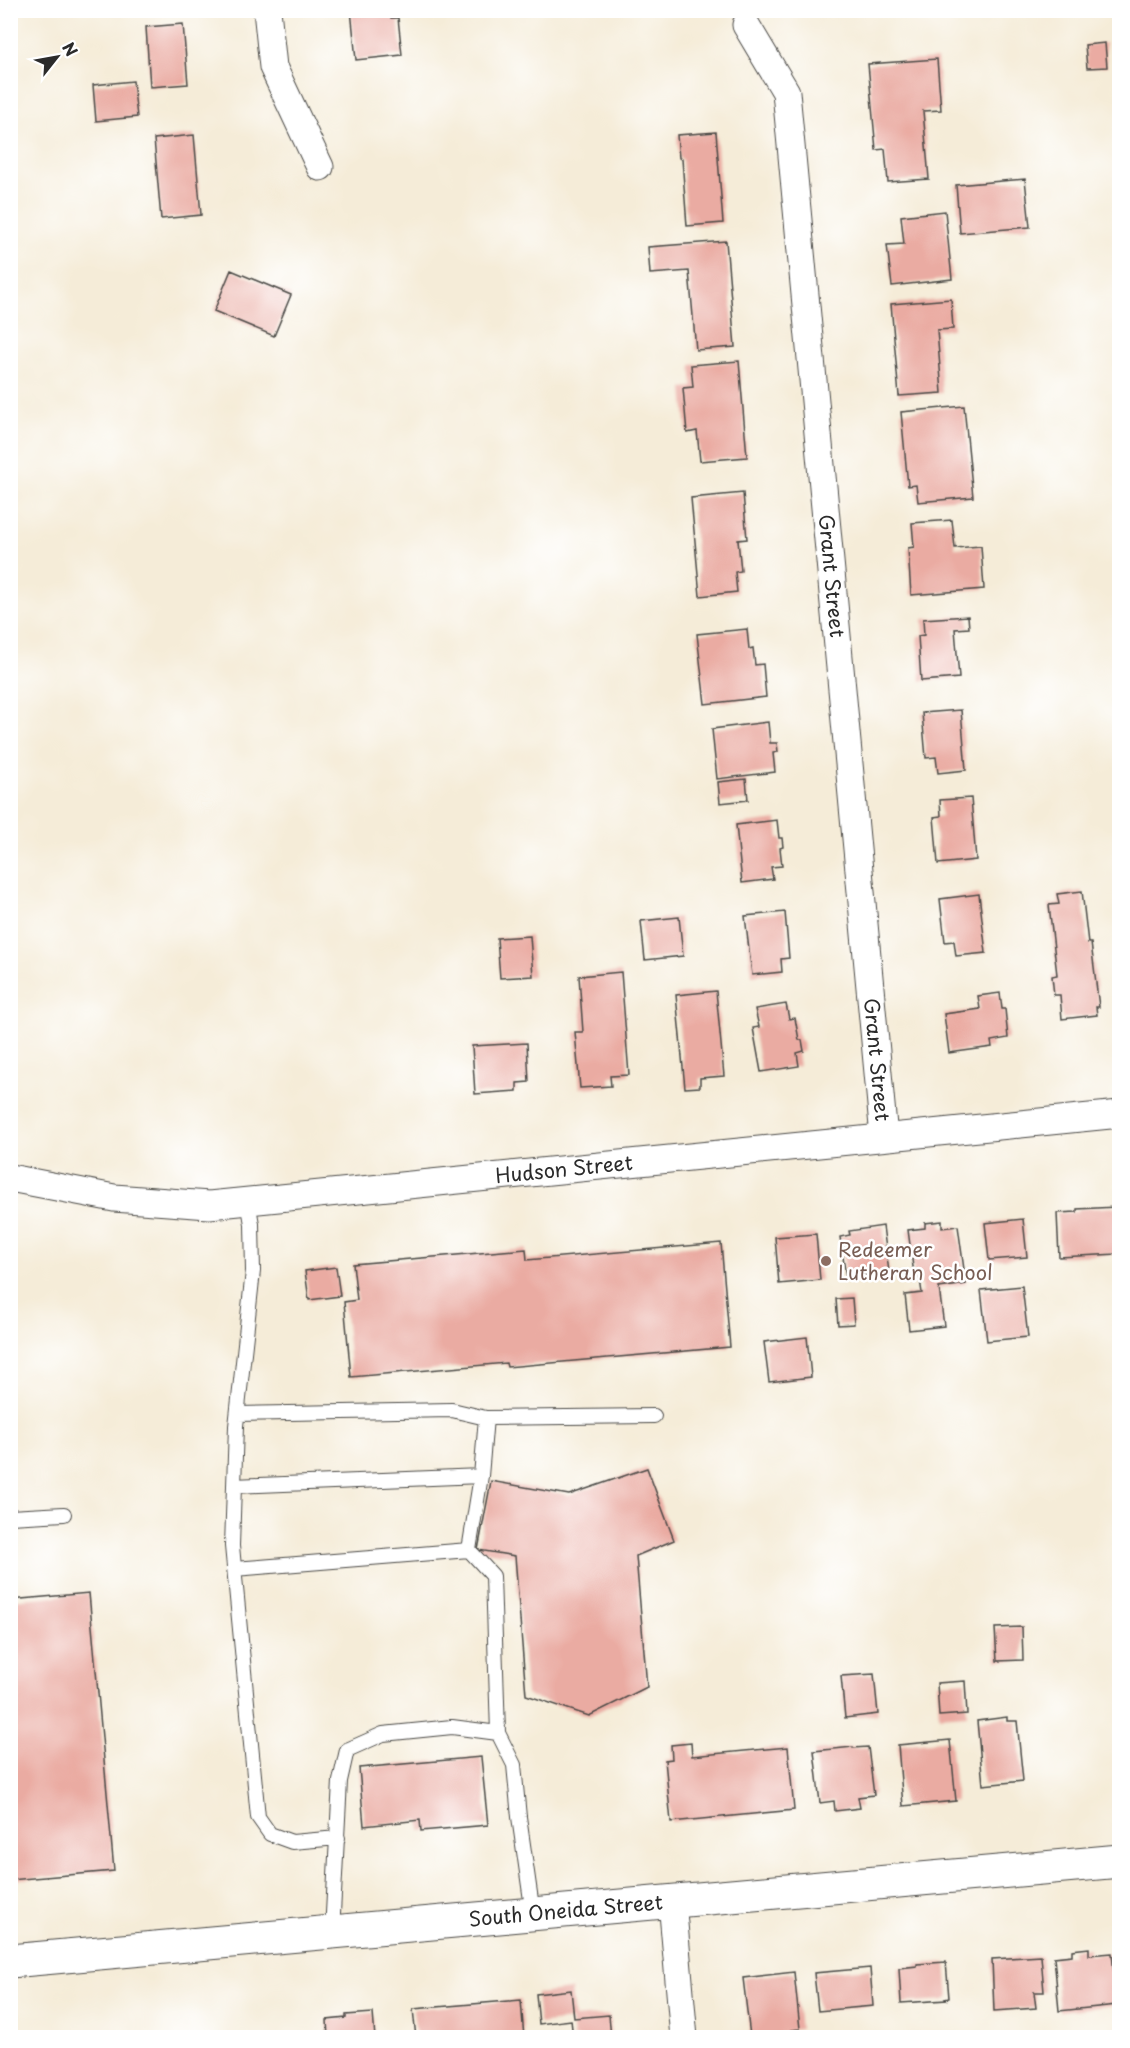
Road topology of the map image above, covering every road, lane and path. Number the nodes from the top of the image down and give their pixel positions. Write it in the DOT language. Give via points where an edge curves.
graph roads {
  1 [pos="267,10"];
  2 [pos="746,25"];
  3 [pos="320,167"];
  4 [pos="1119,1114"];
  5 [pos="884,1137"];
  6 [pos="10,1178"];
  7 [pos="248,1201"];
  8 [pos="238,1414"];
  9 [pos="654,1416"];
  10 [pos="486,1418"];
  11 [pos="481,1476"];
  12 [pos="234,1486"];
  13 [pos="64,1514"];
  14 [pos="10,1517"];
  15 [pos="469,1551"];
  16 [pos="234,1569"];
  17 [pos="498,1732"];
  18 [pos="338,1838"];
  19 [pos="1119,1861"];
  20 [pos="672,1901"];
  21 [pos="532,1914"];
  22 [pos="332,1932"];
  23 [pos="10,1961"];
  24 [pos="684,2037"];
  1 -- 3 [label="street" via="273,67"];
  2 -- 5 [label="street, Grant Street" via="786,92"];
  4 -- 5 [label="street, Hudson Street"];
  5 -- 7 [label="street, Hudson Street"];
  6 -- 7 [label="street, Hudson Street" via="114,1198 209,1205"];
  7 -- 8 [label="lane" via="254,1271"];
  8 -- 10 [label="lane" via="452,1410"];
  8 -- 12 [label="lane"];
  9 -- 10 [label="lane"];
  10 -- 11 [label="lane"];
  11 -- 12 [label="lane"];
  11 -- 15 [label="lane"];
  12 -- 16 [label="lane"];
  13 -- 14 [label="lane"];
  15 -- 16 [label="lane"];
  15 -- 17 [label="lane" via="493,1576"];
  16 -- 18 [label="lane" via="258,1817 270,1834 292,1842"];
  17 -- 18 [label="lane" via="452,1727 383,1734 346,1750 340,1781"];
  17 -- 21 [label="lane" via="514,1765"];
  18 -- 22 [label="lane"];
  19 -- 20 [label="street, South Oneida Street"];
  20 -- 21 [label="street, South Oneida Street"];
  20 -- 24 [label="street"];
  21 -- 22 [label="street, South Oneida Street"];
  22 -- 23 [label="street, South Oneida Street"];
}
